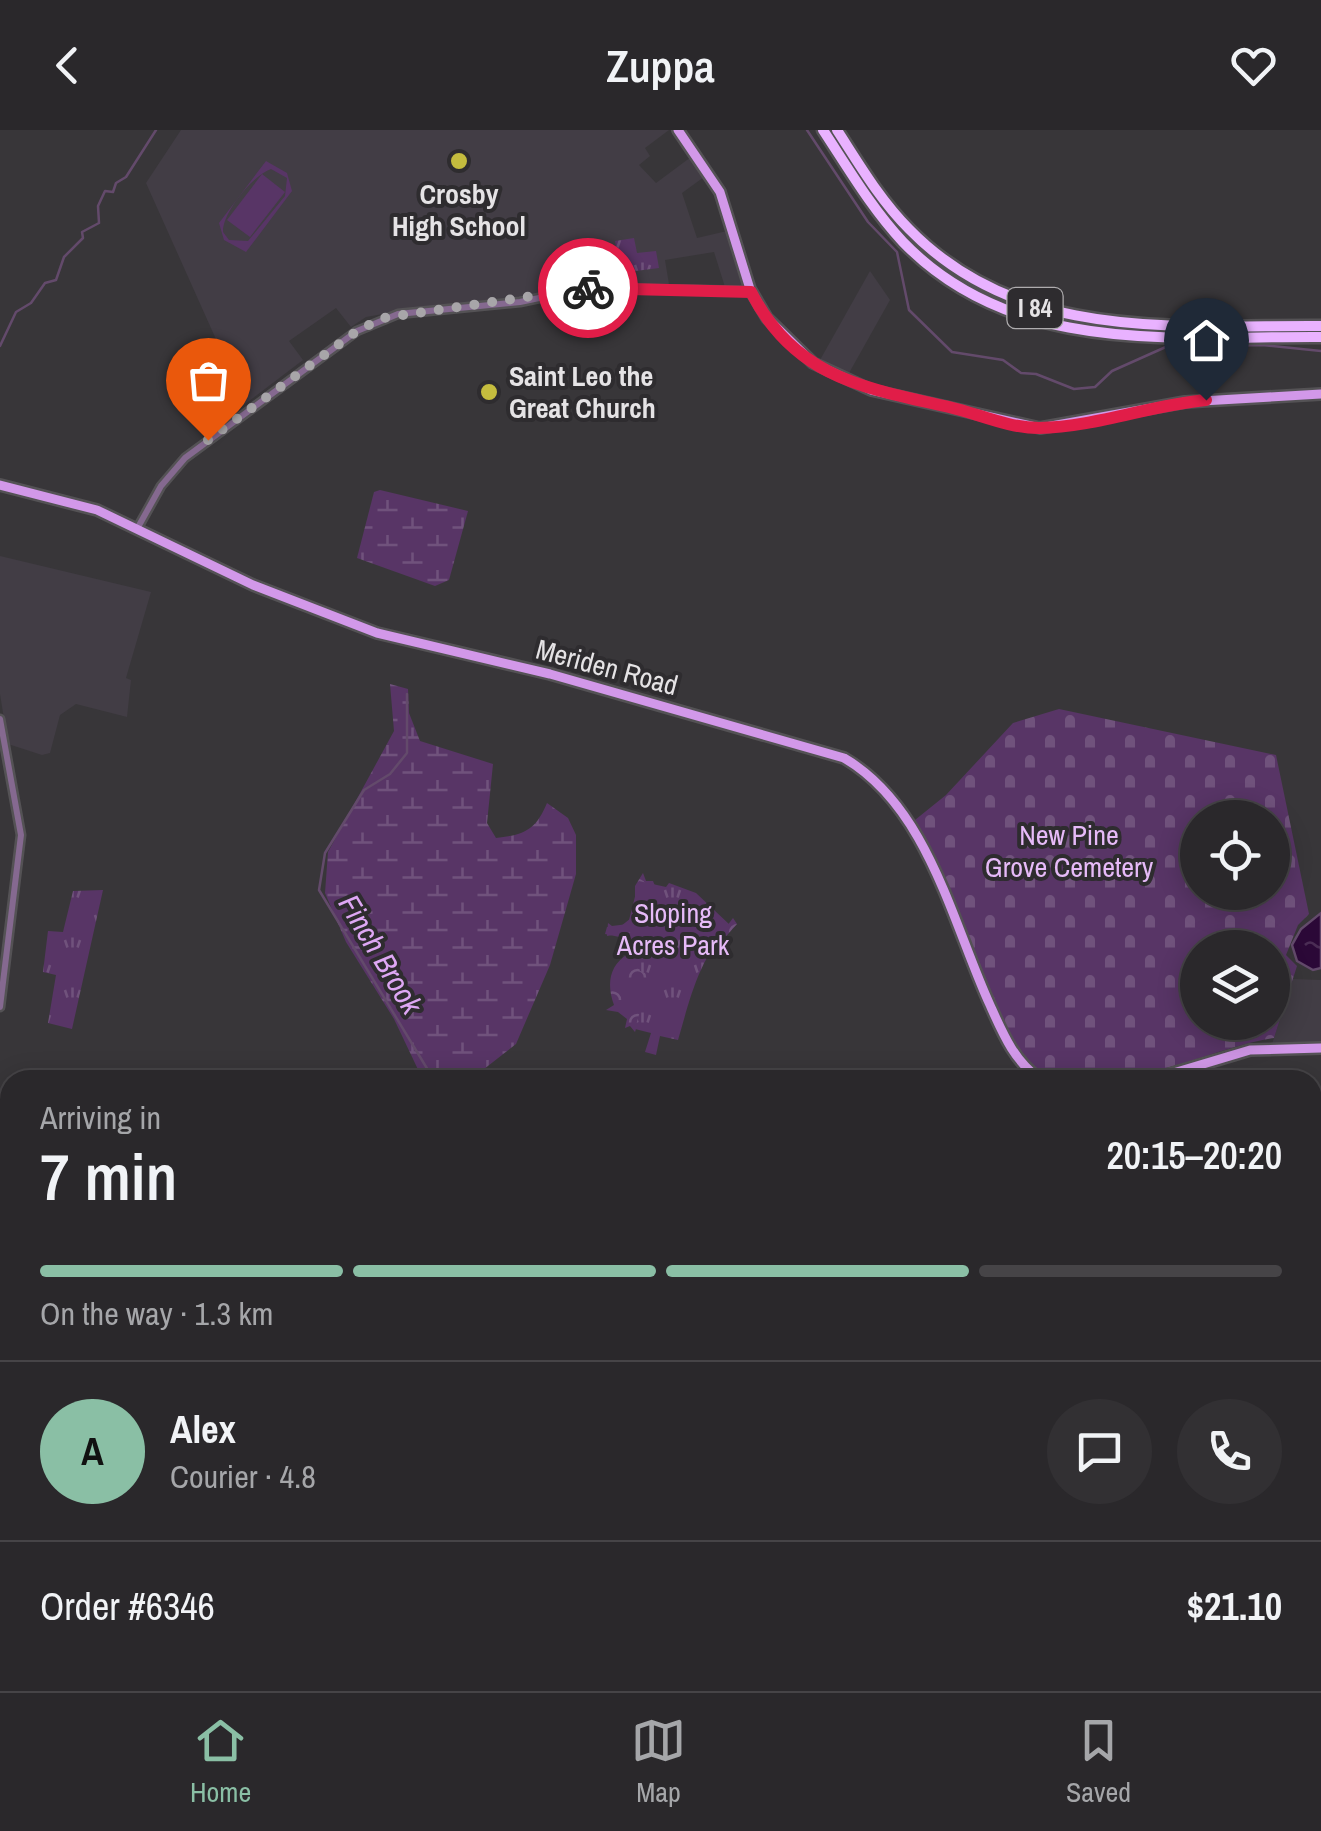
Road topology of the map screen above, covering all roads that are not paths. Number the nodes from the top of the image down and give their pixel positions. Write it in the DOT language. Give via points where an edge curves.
graph roads {
  1 [pos="678,130"];
  2 [pos="823,130"];
  3 [pos="836,130"];
  4 [pos="846,155"];
  5 [pos="751,292"];
  6 [pos="1321,324"];
  7 [pos="1279,331"];
  8 [pos="1321,340"];
  9 [pos="1321,394"];
  10 [pos="0,485"];
  11 [pos="138,528"];
  12 [pos="0,719"];
  13 [pos="0,1007"];
  14 [pos="1321,1048"];
  15 [pos="1031,1070"];
  16 [pos="1183,1070"];
  1 -- 5 [label="main road" via="720,192"];
  2 -- 4 [label="highway, I 84"];
  3 -- 4 [label="highway, I 84"];
  4 -- 7 [label="highway, I 84" via="925,245 1010,298 1104,323"];
  5 -- 9 [label="main road" via="806,358 884,395 1026,427 1200,400"];
  5 -- 11 [label="street" via="587,288 383,318 184,458"];
  6 -- 7 [label="highway"];
  7 -- 8 [label="highway"];
  10 -- 11 [label="main road, Meriden Road" via="86,506"];
  11 -- 15 [label="main road, Meriden Road" via="262,590 377,633 652,702 855,764 888,791 908,821 1011,1050"];
  12 -- 13 [label="street" via="21,835"];
  14 -- 16 [label="main road" via="1250,1050"];
}
